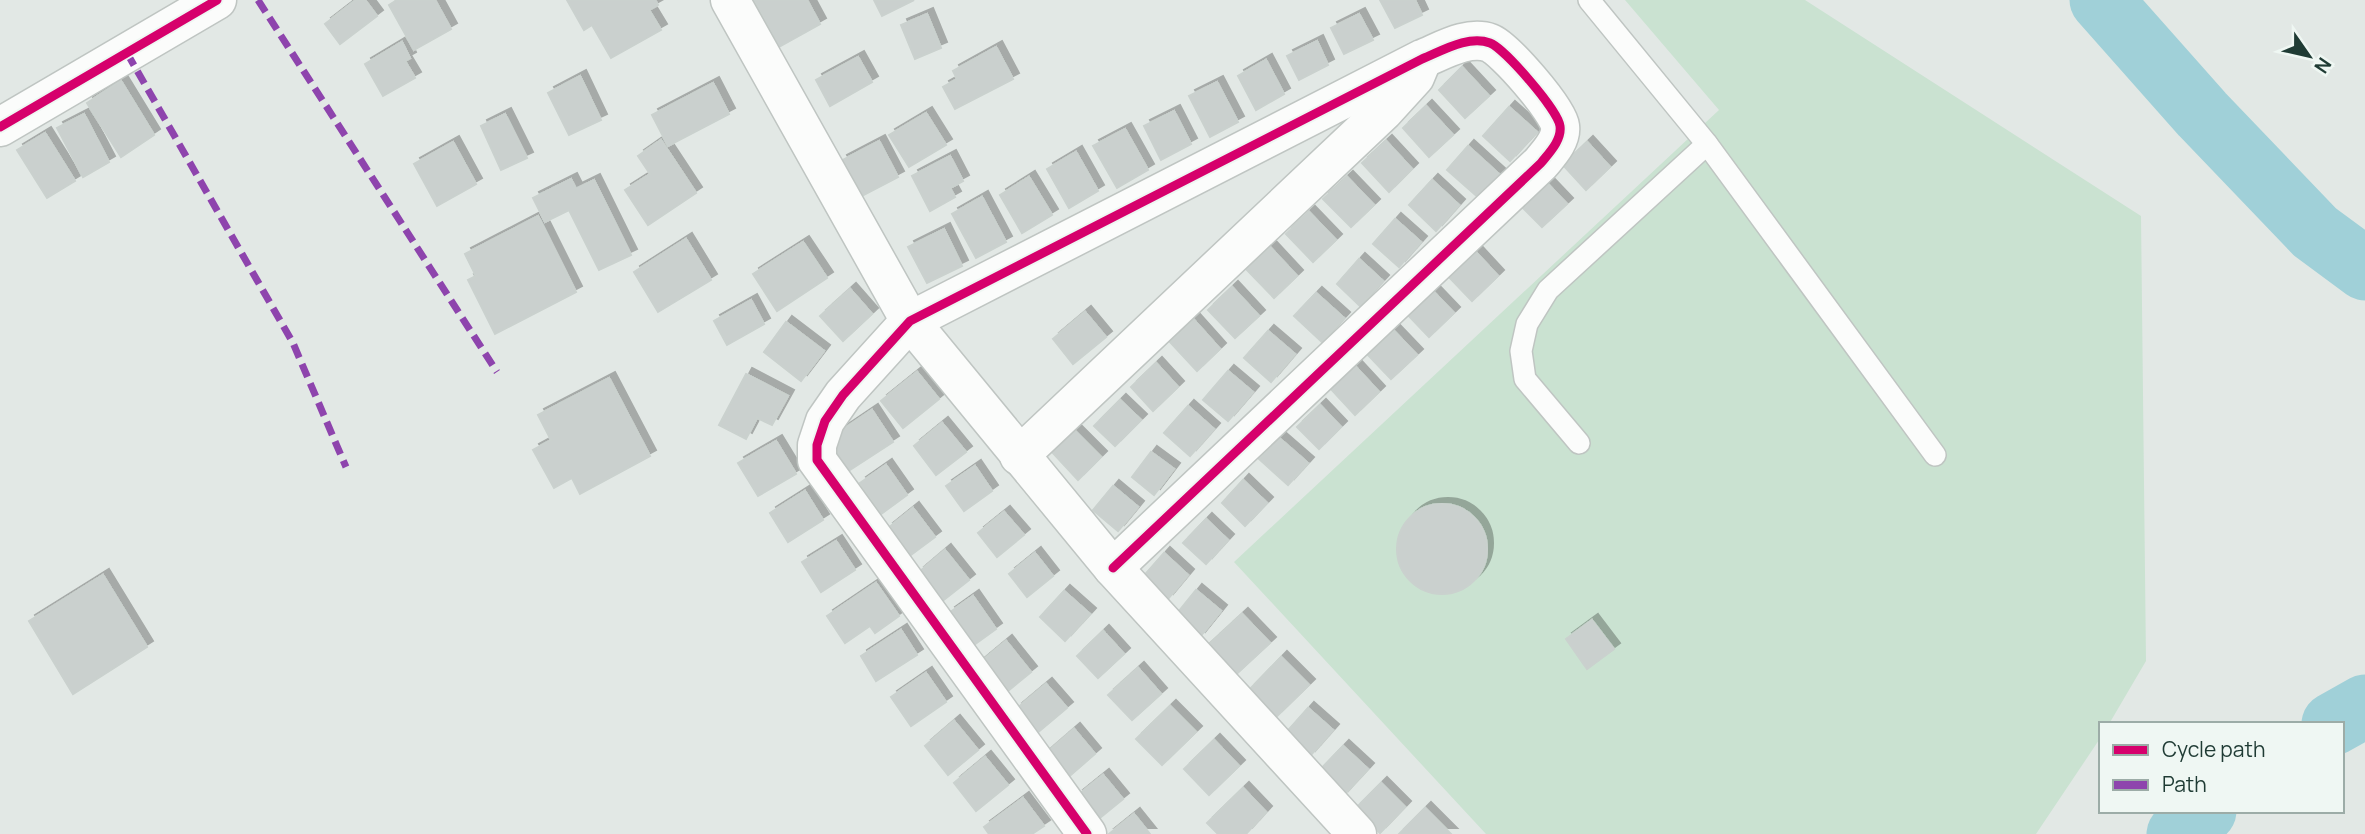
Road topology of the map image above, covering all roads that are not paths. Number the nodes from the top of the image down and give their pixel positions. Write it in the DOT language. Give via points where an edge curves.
graph roads {
  1 [pos="217,0"];
  2 [pos="730,0"];
  3 [pos="1589,0"];
  4 [pos="1422,59"];
  5 [pos="0,127"];
  6 [pos="1707,144"];
  7 [pos="910,321"];
  8 [pos="1579,443"];
  9 [pos="1935,455"];
  10 [pos="1019,456"];
  11 [pos="1112,568"];
  12 [pos="1087,834"];
  13 [pos="1357,834"];
  1 -- 5 [label="street"];
  2 -- 7 [label="street"];
  3 -- 6 [label="lane"];
  4 -- 7 [label="street"];
  4 -- 10 [label="street" via="1415,77 1384,111"];
  4 -- 11 [label="street" via="1474,41 1492,43 1554,110 1561,127 1556,143 1541,163"];
  6 -- 8 [label="lane" via="1548,290 1527,324 1521,351 1525,379"];
  6 -- 9 [label="lane"];
  7 -- 10 [label="street"];
  7 -- 12 [label="street" via="825,421 817,460"];
  10 -- 11 [label="street"];
  11 -- 13 [label="street"];
}
